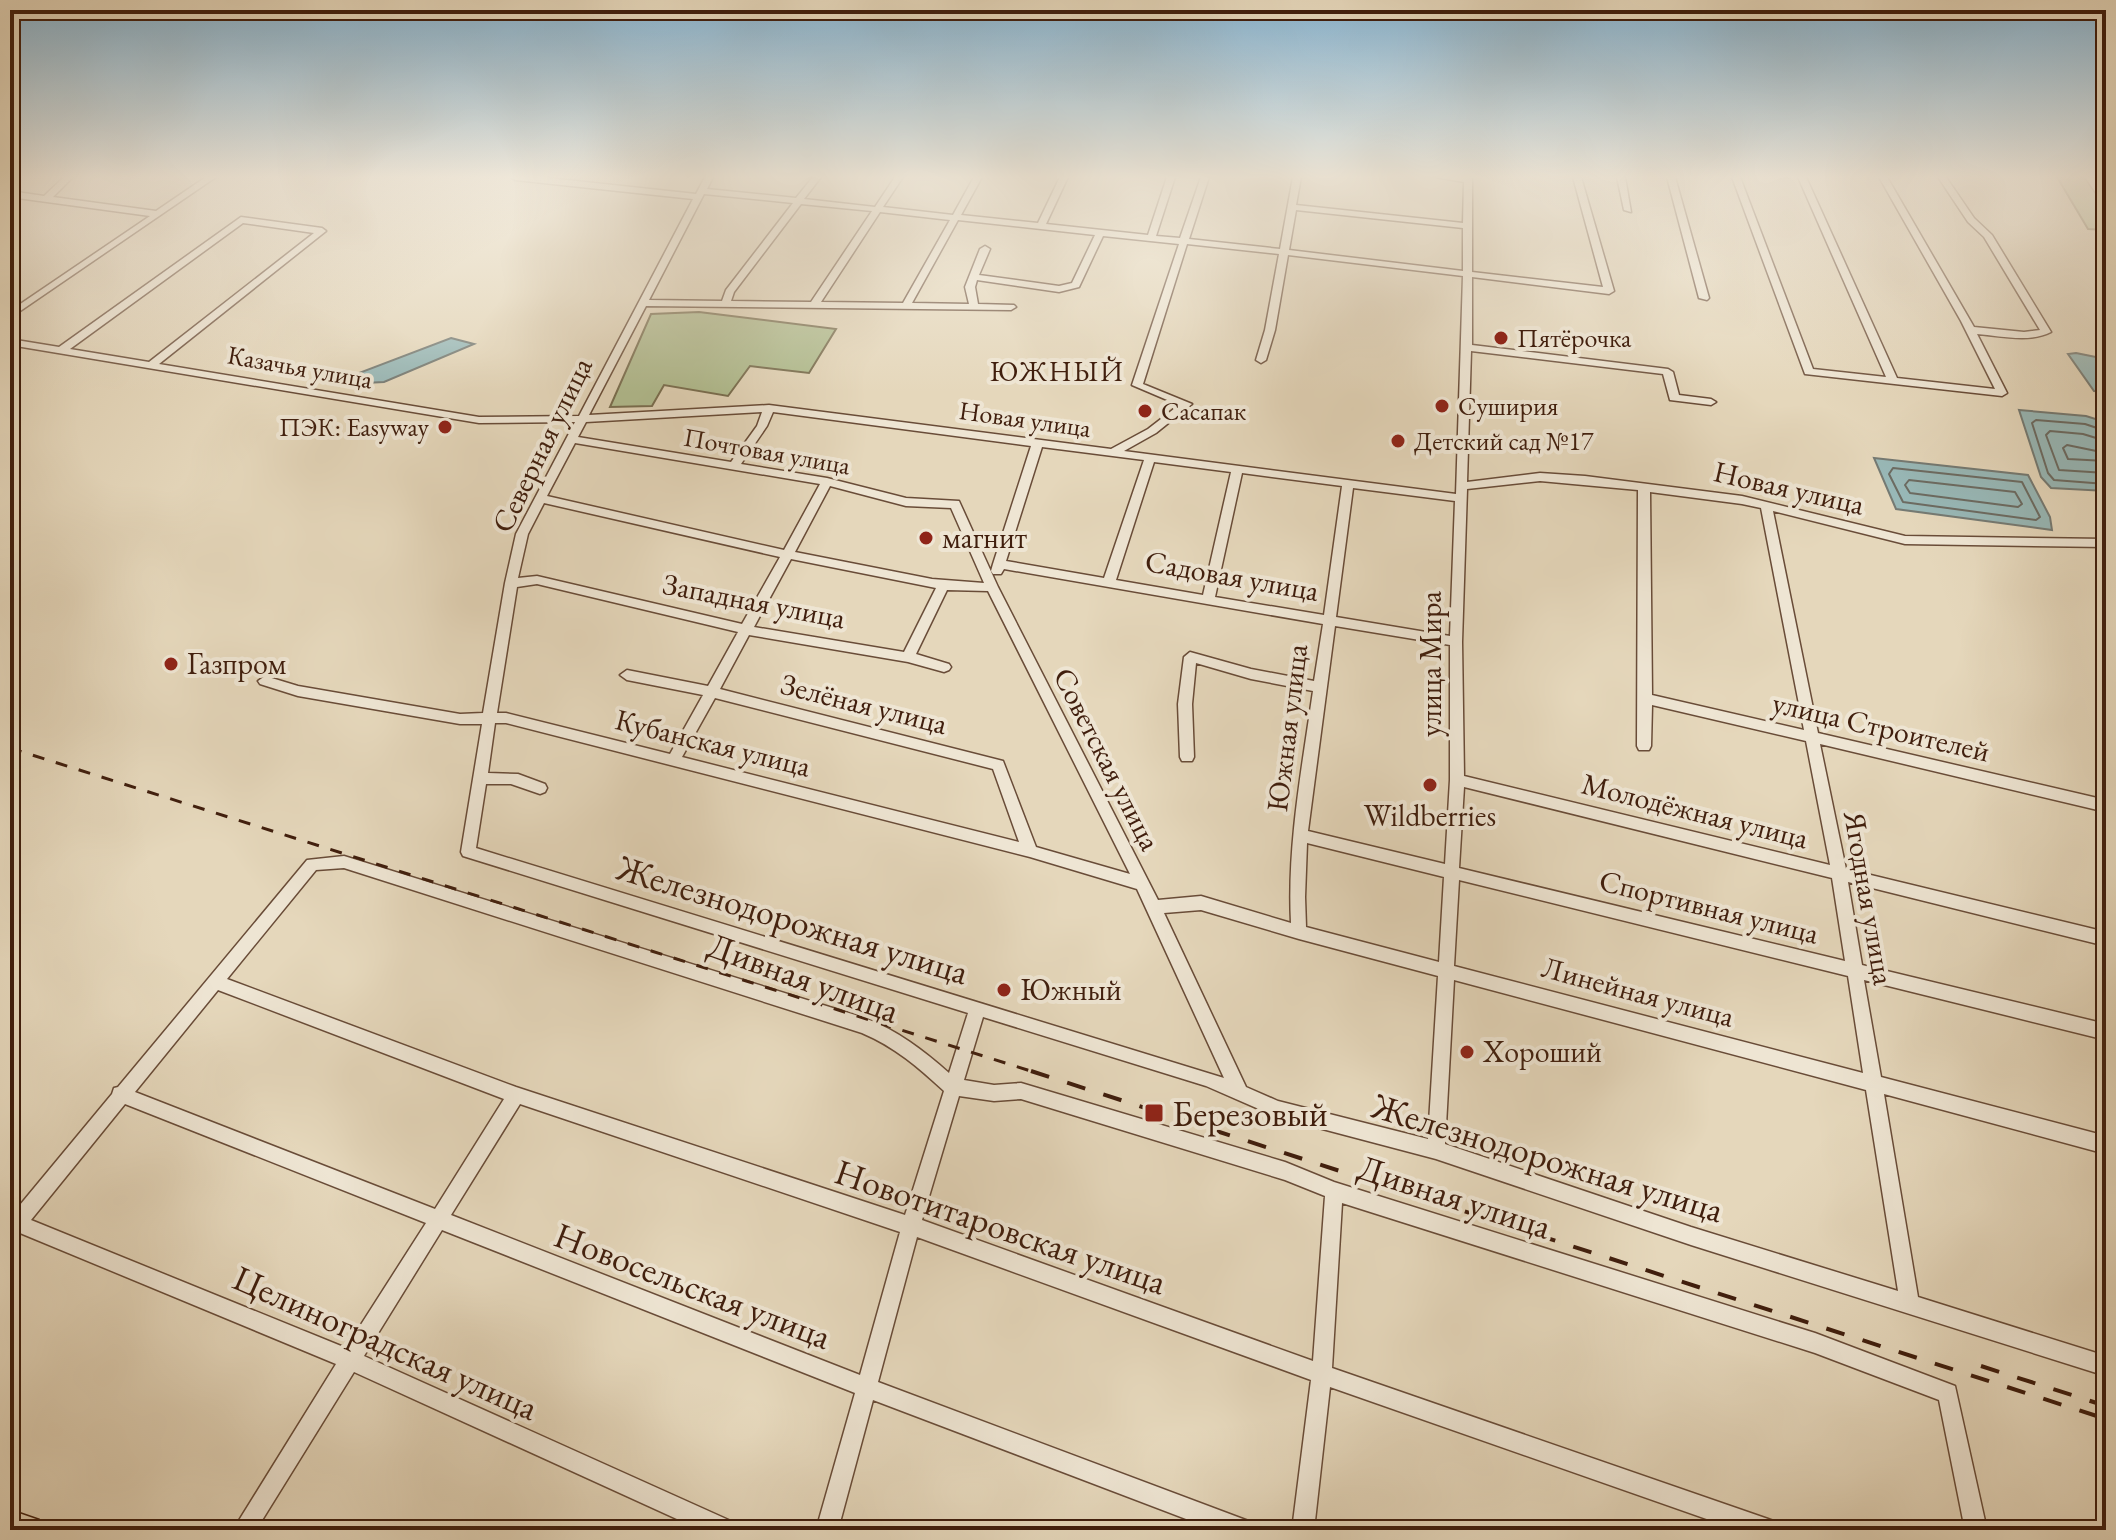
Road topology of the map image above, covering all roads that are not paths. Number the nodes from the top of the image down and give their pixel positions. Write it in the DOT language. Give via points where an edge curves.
graph roads {
  1 [pos="107,249"];
  2 [pos="201,249"];
  3 [pos="299,249"];
  4 [pos="671,249"];
  5 [pos="763,249"];
  6 [pos="852,249"];
  7 [pos="938,249"];
  8 [pos="985,249"];
  9 [pos="1093,249"];
  10 [pos="1182,249"];
  11 [pos="1253,249"];
  12 [pos="1286,249"];
  13 [pos="1467,249"];
  14 [pos="1597,249"];
  15 [pos="1691,249"];
  16 [pos="1763,249"];
  17 [pos="1834,249"];
  18 [pos="1924,249"];
  19 [pos="1996,249"];
  20 [pos="1285,252"];
  21 [pos="1466,275"];
  22 [pos="973,277"];
  23 [pos="1704,298"];
  24 [pos="643,303"];
  25 [pos="726,303"];
  26 [pos="814,305"];
  27 [pos="906,306"];
  28 [pos="974,306"];
  29 [pos="1011,307"];
  30 [pos="10,315"];
  31 [pos="1970,330"];
  32 [pos="10,342"];
  33 [pos="1467,347"];
  34 [pos="62,350"];
  35 [pos="1261,360"];
  36 [pos="151,365"];
  37 [pos="1893,381"];
  38 [pos="1711,402"];
  39 [pos="769,408"];
  40 [pos="583,419"];
  41 [pos="572,439"];
  42 [pos="1038,442"];
  43 [pos="1112,453"];
  44 [pos="1150,458"];
  45 [pos="733,467"];
  46 [pos="1237,471"];
  47 [pos="827,482"];
  48 [pos="1348,483"];
  49 [pos="1644,487"];
  50 [pos="1461,492"];
  51 [pos="539,498"];
  52 [pos="955,504"];
  53 [pos="1766,505"];
  54 [pos="2106,543"];
  55 [pos="786,555"];
  56 [pos="999,564"];
  57 [pos="1109,582"];
  58 [pos="511,583"];
  59 [pos="944,584"];
  60 [pos="992,587"];
  61 [pos="1209,597"];
  62 [pos="1327,619"];
  63 [pos="747,630"];
  64 [pos="1456,642"];
  65 [pos="908,657"];
  66 [pos="944,667"];
  67 [pos="627,675"];
  68 [pos="265,681"];
  69 [pos="1319,687"];
  70 [pos="712,692"];
  71 [pos="1645,698"];
  72 [pos="490,717"];
  73 [pos="1811,738"];
  74 [pos="1644,746"];
  75 [pos="1187,757"];
  76 [pos="674,760"];
  77 [pos="480,779"];
  78 [pos="1457,780"];
  79 [pos="540,788"];
  80 [pos="2106,806"];
  81 [pos="1300,835"];
  82 [pos="1030,851"];
  83 [pos="468,852"];
  84 [pos="1452,872"];
  85 [pos="1839,873"];
  86 [pos="1142,884"];
  87 [pos="1154,907"];
  88 [pos="1299,932"];
  89 [pos="2106,939"];
  90 [pos="1446,969"];
  91 [pos="1854,971"];
  92 [pos="214,981"];
  93 [pos="977,1009"];
  94 [pos="2106,1032"];
  95 [pos="1874,1086"];
  96 [pos="952,1087"];
  97 [pos="1240,1093"];
  98 [pos="120,1094"];
  99 [pos="516,1095"];
  100 [pos="2106,1145"];
  101 [pos="1436,1150"];
  102 [pos="1334,1191"];
  103 [pos="437,1219"];
  104 [pos="911,1225"];
  105 [pos="13,1227"];
  106 [pos="1909,1303"];
  107 [pos="348,1359"];
  108 [pos="2106,1366"];
  109 [pos="1322,1374"];
  110 [pos="866,1387"];
  111 [pos="10,1524"];
  112 [pos="29,1530"];
  113 [pos="244,1530"];
  114 [pos="725,1530"];
  115 [pos="827,1530"];
  116 [pos="1243,1530"];
  117 [pos="1303,1530"];
  118 [pos="1768,1530"];
  119 [pos="1976,1530"];
  1 -- 30 [label="street"];
  2 -- 34 [label="street"];
  3 -- 36 [label="street"];
  4 -- 24 [label="street, Северная улица"];
  5 -- 25 [label="street"];
  6 -- 26 [label="street"];
  7 -- 27 [label="street"];
  8 -- 22 [label="street"];
  9 -- 22 [label="street" via="1072,288"];
  10 -- 43 [label="street" via="1137,385 1187,404"];
  11 -- 20 [label="street"];
  12 -- 20 [label="street"];
  13 -- 21 [label="street, улица Мира"];
  14 -- 21 [label="street" via="1609,291"];
  15 -- 23 [label="street"];
  16 -- 37 [label="street" via="1809,372"];
  17 -- 37 [label="street"];
  18 -- 31 [label="street"];
  19 -- 31 [label="street" via="2046,332"];
  20 -- 21 [label="street"];
  20 -- 35 [label="street"];
  21 -- 33 [label="street, улица Мира"];
  22 -- 28 [label="street"];
  24 -- 25 [label="street"];
  24 -- 40 [label="street, Северная улица"];
  25 -- 26 [label="street"];
  26 -- 27 [label="street"];
  27 -- 28 [label="street"];
  28 -- 29 [label="street"];
  31 -- 37 [label="street" via="2002,393"];
  32 -- 34 [label="street, Казачья улица"];
  33 -- 38 [label="street" via="1668,372 1674,398"];
  33 -- 50 [label="street, улица Мира"];
  34 -- 36 [label="street, Казачья улица"];
  36 -- 40 [label="street, Казачья улица" via="479,420"];
  39 -- 40 [label="street, Новая улица"];
  39 -- 42 [label="street, Новая улица"];
  39 -- 45 [label="street"];
  40 -- 41 [label="street, Северная улица"];
  41 -- 45 [label="street, Почтовая улица"];
  41 -- 51 [label="street, Северная улица"];
  42 -- 43 [label="street, Новая улица"];
  42 -- 56 [label="street"];
  43 -- 44 [label="street, Новая улица"];
  44 -- 46 [label="street, Новая улица"];
  44 -- 57 [label="street"];
  45 -- 47 [label="street, Почтовая улица"];
  46 -- 48 [label="street, Новая улица"];
  46 -- 61 [label="street"];
  47 -- 52 [label="street, Почтовая улица" via="906,502"];
  47 -- 55 [label="street"];
  48 -- 50 [label="street, Новая улица"];
  48 -- 62 [label="street, Южная улица"];
  49 -- 50 [label="street, Новая улица" via="1540,477"];
  49 -- 53 [label="street, Новая улица"];
  49 -- 71 [label="street"];
  50 -- 64 [label="street, улица Мира"];
  51 -- 55 [label="street"];
  51 -- 58 [label="street, Северная улица" via="522,534"];
  52 -- 60 [label="street, Советская улица"];
  53 -- 54 [label="street, Новая улица" via="1905,540"];
  53 -- 73 [label="street, Ягодная улица"];
  55 -- 59 [label="street"];
  55 -- 63 [label="street"];
  56 -- 57 [label="street, Садовая улица"];
  56 -- 60 [label="street"];
  57 -- 61 [label="street, Садовая улица"];
  58 -- 63 [label="street, Западная улица" via="537,580"];
  58 -- 72 [label="street, Северная улица"];
  59 -- 60 [label="street"];
  59 -- 65 [label="street"];
  60 -- 86 [label="street, Советская улица"];
  61 -- 62 [label="street, Садовая улица"];
  62 -- 64 [label="street, Садовая улица"];
  62 -- 69 [label="street, Южная улица"];
  63 -- 65 [label="street, Западная улица"];
  63 -- 70 [label="street"];
  64 -- 78 [label="street, улица Мира"];
  65 -- 66 [label="street, Западная улица"];
  67 -- 70 [label="street, Зелёная улица"];
  68 -- 72 [label="street, Кубанская улица" via="446,716"];
  69 -- 75 [label="street" via="1190,657"];
  69 -- 81 [label="street, Южная улица"];
  70 -- 76 [label="street"];
  70 -- 82 [label="street, Зелёная улица" via="998,765"];
  71 -- 73 [label="street, улица Строителей"];
  71 -- 74 [label="street"];
  72 -- 76 [label="street, Кубанская улица"];
  72 -- 77 [label="street, Северная улица"];
  73 -- 80 [label="street, улица Строителей"];
  73 -- 85 [label="street, Ягодная улица"];
  76 -- 82 [label="street, Кубанская улица"];
  77 -- 79 [label="street" via="524,780"];
  77 -- 83 [label="street, Северная улица"];
  78 -- 84 [label="street, улица Мира"];
  78 -- 85 [label="street, Молодёжная улица"];
  81 -- 84 [label="street, Спортивная улица"];
  81 -- 88 [label="street, Южная улица"];
  82 -- 86 [label="street, Кубанская улица"];
  83 -- 93 [label="street, Железнодорожная улица"];
  84 -- 90 [label="street, улица Мира"];
  84 -- 91 [label="street, Спортивная улица"];
  85 -- 89 [label="street, Молодёжная улица"];
  85 -- 91 [label="street, Ягодная улица"];
  86 -- 87 [label="street, Советская улица"];
  87 -- 88 [label="street, Линейная улица" via="1201,903"];
  87 -- 97 [label="street, Советская улица"];
  88 -- 90 [label="street, Линейная улица"];
  90 -- 95 [label="street, Линейная улица"];
  90 -- 101 [label="street, улица Мира"];
  91 -- 94 [label="street, Спортивная улица"];
  91 -- 95 [label="street, Ягодная улица"];
  92 -- 96 [label="street, Дивная улица" via="312,864 344,862 865,1026 912,1051"];
  92 -- 98 [label="street"];
  92 -- 99 [label="street, Новотитаровская улица"];
  93 -- 96 [label="street"];
  93 -- 97 [label="street, Железнодорожная улица"];
  95 -- 100 [label="street, Линейная улица"];
  95 -- 106 [label="street, Ягодная улица"];
  96 -- 102 [label="street, Дивная улица" via="1021,1091 1285,1171"];
  96 -- 104 [label="street"];
  97 -- 101 [label="street, Железнодорожная улица" via="1277,1109"];
  98 -- 103 [label="street, Новосельская улица"];
  98 -- 105 [label="street"];
  99 -- 103 [label="street"];
  99 -- 104 [label="street, Новотитаровская улица"];
  101 -- 106 [label="street, Железнодорожная улица"];
  102 -- 109 [label="street"];
  102 -- 119 [label="street, Дивная улица" via="1815,1343 1948,1393"];
  103 -- 107 [label="street"];
  103 -- 110 [label="street, Новосельская улица"];
  104 -- 109 [label="street, Новотитаровская улица"];
  104 -- 110 [label="street"];
  105 -- 107 [label="street, Целиноградская улица"];
  106 -- 108 [label="street, Железнодорожная улица"];
  107 -- 113 [label="street"];
  107 -- 114 [label="street, Целиноградская улица"];
  109 -- 117 [label="street"];
  109 -- 118 [label="street, Новотитаровская улица"];
  110 -- 115 [label="street"];
  110 -- 116 [label="street, Новосельская улица"];
  111 -- 112 [label="main road"];
}
